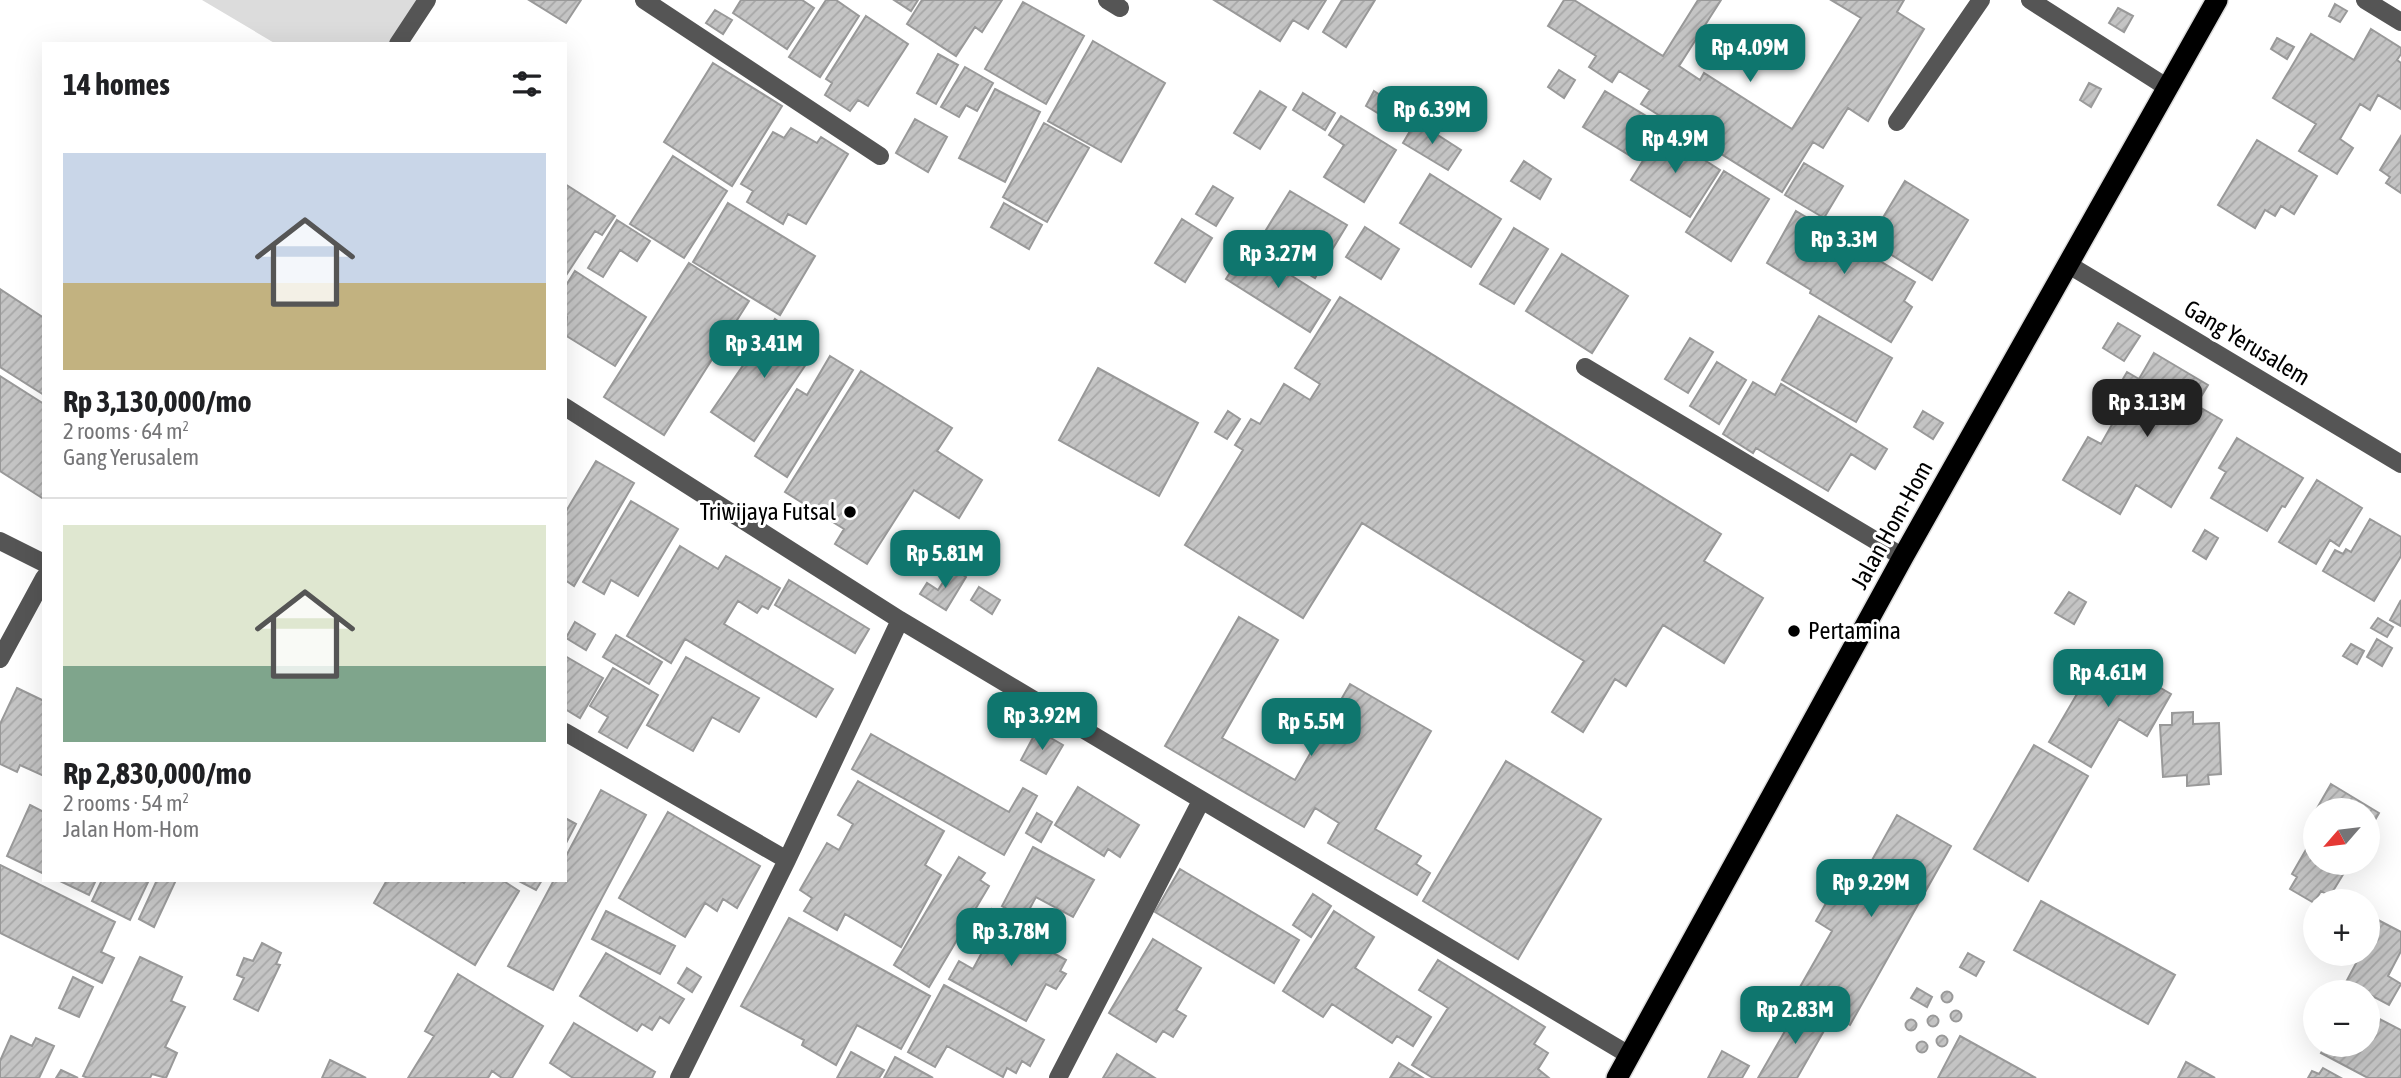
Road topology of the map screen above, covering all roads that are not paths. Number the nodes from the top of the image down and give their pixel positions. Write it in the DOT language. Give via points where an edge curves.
graph roads {
  1 [pos="427,0"];
  2 [pos="644,0"];
  3 [pos="1981,0"];
  4 [pos="2030,0"];
  5 [pos="2217,0"];
  6 [pos="2365,0"];
  7 [pos="2401,22"];
  8 [pos="399,42"];
  9 [pos="2168,88"];
  10 [pos="1896,122"];
  11 [pos="880,156"];
  12 [pos="2069,265"];
  13 [pos="1585,367"];
  14 [pos="567,408"];
  15 [pos="2401,464"];
  16 [pos="0,541"];
  17 [pos="1903,556"];
  18 [pos="42,562"];
  19 [pos="42,582"];
  20 [pos="900,620"];
  21 [pos="0,659"];
  22 [pos="567,733"];
  23 [pos="1201,801"];
  24 [pos="787,860"];
  25 [pos="1629,1055"];
  26 [pos="679,1078"];
  27 [pos="1058,1078"];
  28 [pos="1617,1078"];
  1 -- 8 [label="street"];
  2 -- 11 [label="street"];
  3 -- 10 [label="street"];
  4 -- 9 [label="street"];
  5 -- 9 [label="highway, Jalan Hom-Hom"];
  6 -- 7 [label="street"];
  9 -- 12 [label="highway, Jalan Hom-Hom"];
  12 -- 15 [label="street, Gang Yerusalem"];
  12 -- 17 [label="highway, Jalan Hom-Hom"];
  13 -- 17 [label="street"];
  14 -- 20 [label="street"];
  16 -- 18 [label="street"];
  17 -- 25 [label="highway, Jalan Hom-Hom"];
  19 -- 21 [label="street"];
  20 -- 23 [label="street"];
  20 -- 24 [label="street"];
  22 -- 24 [label="street"];
  23 -- 25 [label="street"];
  23 -- 27 [label="street"];
  24 -- 26 [label="street"];
  25 -- 28 [label="highway, Jalan Hom-Hom"];
}
